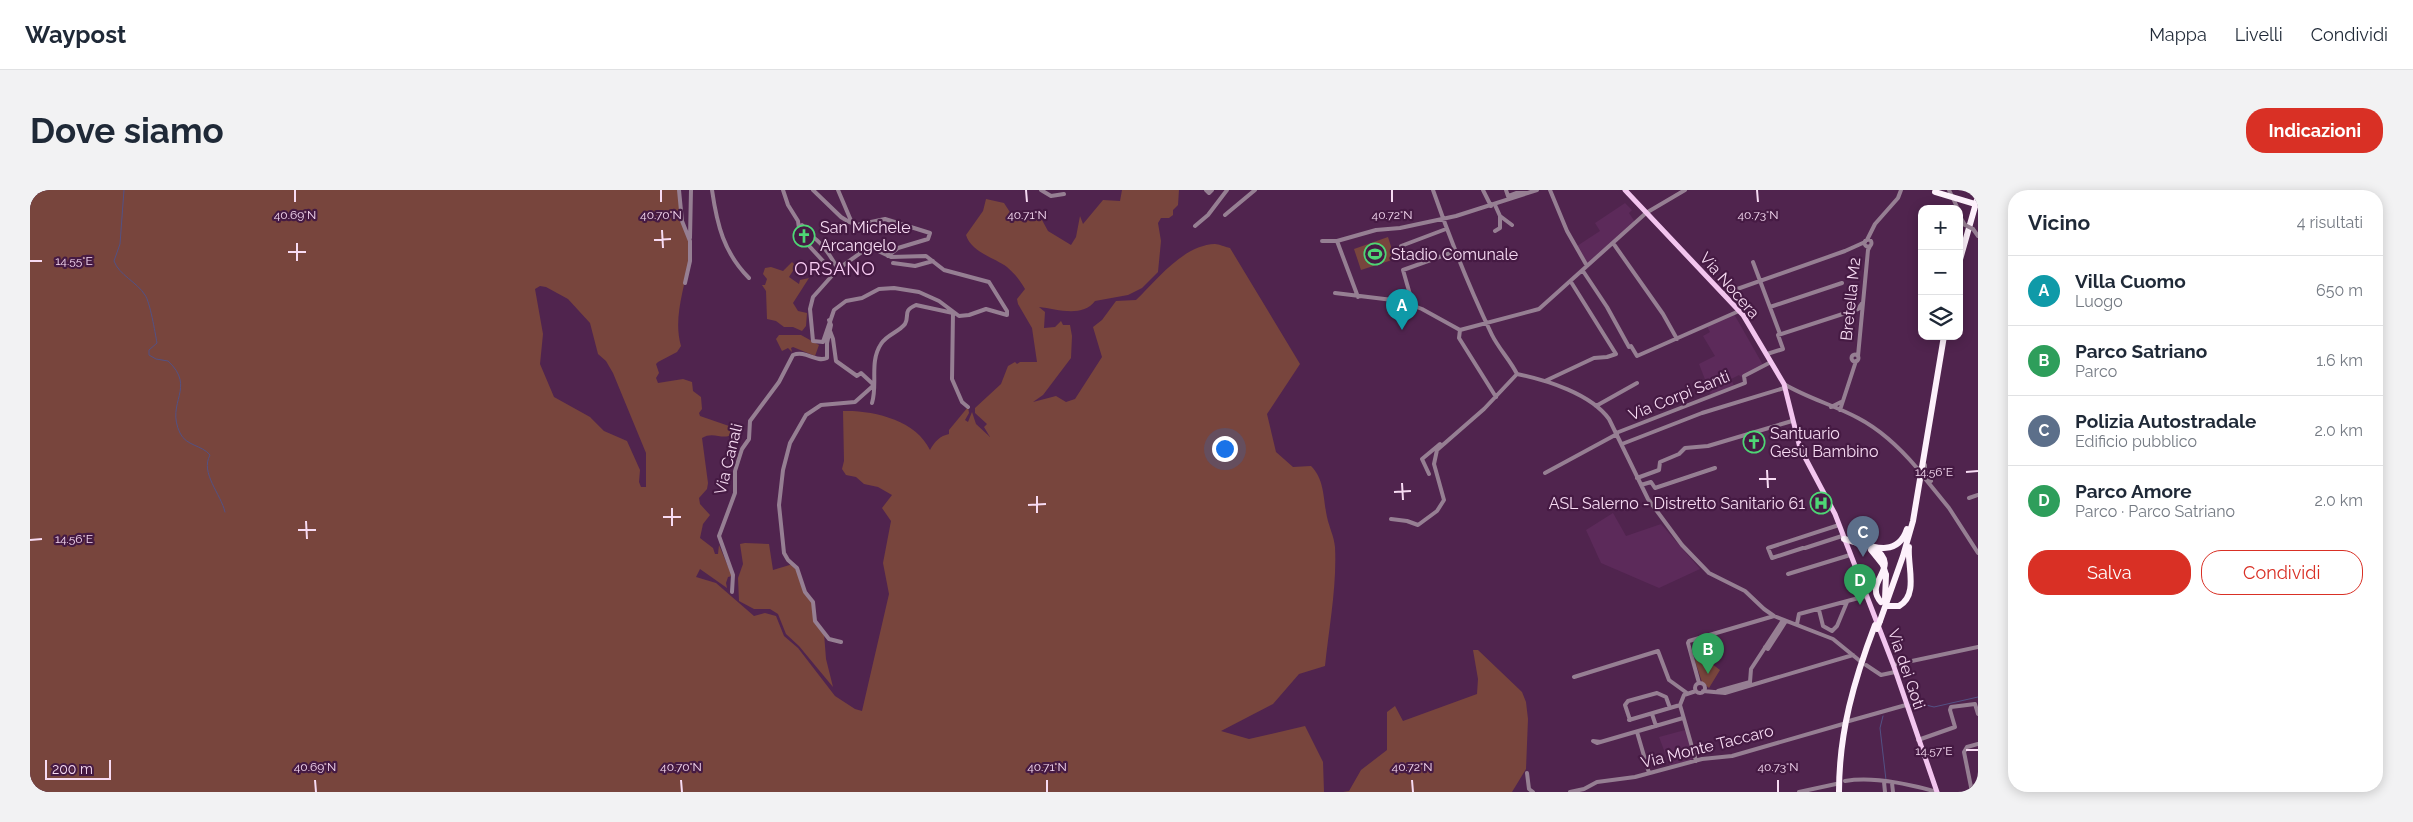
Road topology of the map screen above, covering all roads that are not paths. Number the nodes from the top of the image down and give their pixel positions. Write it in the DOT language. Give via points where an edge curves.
graph roads {
  1 [pos="679,190"];
  2 [pos="692,190"];
  3 [pos="712,190"];
  4 [pos="813,190"];
  5 [pos="1041,190"];
  6 [pos="1206,190"];
  7 [pos="1212,190"];
  8 [pos="1227,190"];
  9 [pos="1255,190"];
  10 [pos="1433,190"];
  11 [pos="1483,190"];
  12 [pos="1506,190"];
  13 [pos="1537,190"];
  14 [pos="1550,190"];
  15 [pos="1555,190"];
  16 [pos="1625,190"];
  17 [pos="1685,190"];
  18 [pos="1901,190"];
  19 [pos="1949,190"];
  20 [pos="1977,190"];
  21 [pos="839,191"];
  22 [pos="1934,191"];
  23 [pos="783,192"];
  24 [pos="1064,194"];
  25 [pos="1528,194"];
  26 [pos="1978,196"];
  27 [pos="1554,199"];
  28 [pos="1956,205"];
  29 [pos="1978,205"];
  30 [pos="1493,206"];
  31 [pos="1646,213"];
  32 [pos="1225,215"];
  33 [pos="1500,216"];
  34 [pos="1442,219"];
  35 [pos="852,223"];
  36 [pos="1963,223"];
  37 [pos="802,224"];
  38 [pos="1512,225"];
  39 [pos="1195,226"];
  40 [pos="1446,229"];
  41 [pos="1496,231"];
  42 [pos="1978,236"];
  43 [pos="813,237"];
  44 [pos="690,238"];
  45 [pos="1322,241"];
  46 [pos="1337,241"];
  47 [pos="807,243"];
  48 [pos="1613,243"];
  49 [pos="1868,243"];
  50 [pos="1401,246"];
  51 [pos="1960,250"];
  52 [pos="1963,250"];
  53 [pos="1456,251"];
  54 [pos="888,256"];
  55 [pos="904,256"];
  56 [pos="933,261"];
  57 [pos="1753,262"];
  58 [pos="1587,266"];
  59 [pos="838,269"];
  60 [pos="1583,271"];
  61 [pos="1466,274"];
  62 [pos="833,275"];
  63 [pos="1460,277"];
  64 [pos="749,278"];
  65 [pos="1760,280"];
  66 [pos="1570,282"];
  67 [pos="685,283"];
  68 [pos="834,283"];
  69 [pos="1842,283"];
  70 [pos="1335,294"];
  71 [pos="1723,294"];
  72 [pos="1358,297"];
  73 [pos="1863,302"];
  74 [pos="1413,305"];
  75 [pos="1770,307"];
  76 [pos="1739,311"];
  77 [pos="953,315"];
  78 [pos="829,320"];
  79 [pos="1488,324"];
  80 [pos="1460,330"];
  81 [pos="830,331"];
  82 [pos="1780,334"];
  83 [pos="1677,339"];
  84 [pos="1942,340"];
  85 [pos="1767,354"];
  86 [pos="1771,362"];
  87 [pos="1518,374"];
  88 [pos="1545,381"];
  89 [pos="1638,383"];
  90 [pos="874,385"];
  91 [pos="1784,386"];
  92 [pos="1496,396"];
  93 [pos="1843,401"];
  94 [pos="872,403"];
  95 [pos="1596,406"];
  96 [pos="968,407"];
  97 [pos="1831,407"];
  98 [pos="1840,410"];
  99 [pos="1847,413"];
  100 [pos="1792,421"];
  101 [pos="1932,429"];
  102 [pos="1459,431"];
  103 [pos="1616,434"];
  104 [pos="1622,444"];
  105 [pos="1715,468"];
  106 [pos="1545,473"];
  107 [pos="1429,474"];
  108 [pos="1637,478"];
  109 [pos="1641,485"];
  110 [pos="1826,494"];
  111 [pos="1978,495"];
  112 [pos="1969,498"];
  113 [pos="1944,501"];
  114 [pos="1391,519"];
  115 [pos="1911,521"];
  116 [pos="1839,525"];
  117 [pos="1843,538"];
  118 [pos="1871,548"];
  119 [pos="1978,553"];
  120 [pos="1850,556"];
  121 [pos="1788,574"];
  122 [pos="1910,586"];
  123 [pos="732,592"];
  124 [pos="1866,596"];
  125 [pos="1885,599"];
  126 [pos="1847,602"];
  127 [pos="1888,606"];
  128 [pos="1819,610"];
  129 [pos="1774,616"];
  130 [pos="1784,620"];
  131 [pos="1797,624"];
  132 [pos="842,642"];
  133 [pos="1978,647"];
  134 [pos="1853,655"];
  135 [pos="1860,661"];
  136 [pos="1866,665"];
  137 [pos="1893,665"];
  138 [pos="1895,672"];
  139 [pos="1574,677"];
  140 [pos="1750,682"];
  141 [pos="1699,683"];
  142 [pos="1742,687"];
  143 [pos="1696,691"];
  144 [pos="1687,692"];
  145 [pos="1703,692"];
  146 [pos="1715,692"];
  147 [pos="1680,705"];
  148 [pos="1906,705"];
  149 [pos="1670,708"];
  150 [pos="1652,714"];
  151 [pos="1978,714"];
  152 [pos="1684,718"];
  153 [pos="1850,721"];
  154 [pos="1843,724"];
  155 [pos="1656,726"];
  156 [pos="1637,732"];
  157 [pos="1918,740"];
  158 [pos="1601,742"];
  159 [pos="1978,744"];
  160 [pos="1696,761"];
  161 [pos="1527,773"];
  162 [pos="1649,773"];
  163 [pos="1845,782"];
  164 [pos="1884,782"];
  165 [pos="1892,783"];
  166 [pos="1836,784"];
  167 [pos="1908,785"];
  168 [pos="1533,792"];
  169 [pos="1570,792"];
  170 [pos="1800,792"];
  171 [pos="1841,792"];
  172 [pos="1885,792"];
  173 [pos="1893,792"];
  174 [pos="1908,792"];
  175 [pos="1937,792"];
  176 [pos="1972,792"];
  1 -- 44 [label="street" via="682,221"];
  2 -- 44 [label="street"];
  3 -- 64 [label="street" via="723,242"];
  4 -- 35 [label="street" via="842,219"];
  5 -- 24 [label="street" via="1051,196"];
  6 -- 7 [label="street" via="1209,193"];
  8 -- 39 [label="street"];
  9 -- 32 [label="street"];
  10 -- 34 [label="street"];
  11 -- 30 [label="street"];
  12 -- 25 [label="street" via="1508,196"];
  13 -- 25 [label="street"];
  14 -- 27 [label="street"];
  15 -- 27 [label="street"];
  16 -- 31 [label="main road, Via Nocera"];
  17 -- 31 [label="street"];
  18 -- 49 [label="street, Bretella M2" via="1875,224"];
  19 -- 28 [label="street"];
  20 -- 51 [label="highway"];
  21 -- 35 [label="street"];
  22 -- 29 [label="highway, bridge"];
  23 -- 47 [label="street" via="798,221 800,236"];
  25 -- 30 [label="street"];
  26 -- 52 [label="highway"];
  27 -- 58 [label="street"];
  30 -- 33 [label="street"];
  30 -- 34 [label="street"];
  31 -- 48 [label="street"];
  31 -- 71 [label="main road, Via Nocera"];
  33 -- 38 [label="street"];
  33 -- 41 [label="street" via="1500,228"];
  34 -- 40 [label="street"];
  34 -- 46 [label="street" via="1376,230"];
  35 -- 54 [label="street" via="889,220 931,235 928,239 898,248"];
  36 -- 42 [label="street, bridge"];
  37 -- 43 [label="street"];
  40 -- 50 [label="street"];
  40 -- 53 [label="street"];
  43 -- 47 [label="street"];
  43 -- 59 [label="street" via="825,248"];
  44 -- 67 [label="street" via="690,261"];
  45 -- 46 [label="street"];
  46 -- 72 [label="street"];
  47 -- 62 [label="street"];
  48 -- 58 [label="street"];
  48 -- 83 [label="street"];
  49 -- 65 [label="street"];
  49 -- 73 [label="street, Bretella M2"];
  53 -- 61 [label="street" via="1460,267"];
  53 -- 74 [label="street" via="1404,270"];
  54 -- 55 [label="street"];
  54 -- 59 [label="street" via="875,249 866,250"];
  55 -- 56 [label="street" via="922,255"];
  55 -- 56 [label="street" via="893,263 915,266"];
  56 -- 77 [label="street" via="948,271 992,284 1007,311 1007,315 986,308 974,314"];
  57 -- 65 [label="street"];
  58 -- 60 [label="street"];
  59 -- 62 [label="street"];
  60 -- 66 [label="street"];
  60 -- 83 [label="street" via="1628,347 1631,346 1637,356"];
  61 -- 63 [label="street"];
  61 -- 79 [label="street"];
  62 -- 68 [label="street"];
  62 -- 78 [label="street" via="818,289 811,303 813,341 823,342"];
  65 -- 71 [label="street"];
  65 -- 75 [label="street"];
  66 -- 79 [label="street" via="1536,311"];
  66 -- 88 [label="street" via="1616,354 1594,358"];
  69 -- 75 [label="street"];
  70 -- 72 [label="street"];
  71 -- 76 [label="main road, Via Nocera"];
  72 -- 74 [label="street" via="1397,300"];
  73 -- 82 [label="street" via="1858,309"];
  73 -- 93 [label="street, Bretella M2" via="1856,354"];
  74 -- 80 [label="street"];
  75 -- 82 [label="street"];
  76 -- 83 [label="street"];
  76 -- 85 [label="main road, Via Nocera"];
  77 -- 78 [label="street" via="939,301 919,292 889,288 846,301 834,310"];
  77 -- 90 [label="street" via="916,304 910,307 905,324 880,345 874,364"];
  77 -- 96 [label="street" via="952,379 962,402"];
  78 -- 81 [label="street, Via Canali"];
  79 -- 80 [label="street"];
  79 -- 87 [label="street" via="1500,349"];
  80 -- 92 [label="street" via="1459,338"];
  81 -- 90 [label="street" via="836,361 857,376 865,375"];
  81 -- 123 [label="street, Via Canali" via="827,358 822,360 802,353 793,355 779,382 750,421 749,439 735,471 735,493 719,536 733,575"];
  82 -- 85 [label="street" via="1782,349"];
  84 -- 115 [label="highway"];
  85 -- 86 [label="main road, Via Nocera"];
  86 -- 91 [label="main road, Via Nocera"];
  86 -- 103 [label="street, Via Corpi Santi" via="1744,376 1745,383"];
  87 -- 88 [label="street"];
  87 -- 92 [label="street"];
  88 -- 95 [label="street"];
  89 -- 95 [label="street"];
  90 -- 94 [label="street"];
  90 -- 132 [label="street" via="855,402 821,405 806,416 790,443 783,470 779,505 784,553 797,568 805,592 814,602 815,621 829,638"];
  91 -- 97 [label="street"];
  91 -- 100 [label="main road, Via Nocera"];
  91 -- 104 [label="street"];
  92 -- 102 [label="street"];
  93 -- 97 [label="street"];
  93 -- 98 [label="street, Bretella M2"];
  93 -- 99 [label="street"];
  95 -- 103 [label="street" via="1606,415"];
  97 -- 98 [label="street"];
  98 -- 99 [label="street"];
  99 -- 113 [label="street, bridge" via="1887,438"];
  100 -- 108 [label="street" via="1708,446 1683,449 1660,462 1659,470"];
  100 -- 110 [label="main road, Via Nocera" via="1800,448"];
  101 -- 113 [label="street" via="1925,471"];
  102 -- 107 [label="street" via="1422,458"];
  102 -- 114 [label="street" via="1436,452 1436,475 1444,500 1440,509 1419,525"];
  103 -- 104 [label="street"];
  103 -- 106 [label="street"];
  104 -- 108 [label="street"];
  105 -- 109 [label="street" via="1655,488 1650,482"];
  108 -- 109 [label="street"];
  109 -- 129 [label="street" via="1666,526 1709,573 1741,589"];
  110 -- 116 [label="main road, Via dei Goti"];
  111 -- 112 [label="street"];
  113 -- 119 [label="street"];
  115 -- 118 [label="highway" via="1904,538 1897,545"];
  115 -- 122 [label="highway"];
  115 -- 125 [label="highway"];
  116 -- 117 [label="main road, Via dei Goti"];
  116 -- 117 [label="street" via="1768,548 1772,558"];
  117 -- 118 [label="highway"];
  117 -- 120 [label="main road, Via dei Goti"];
  118 -- 125 [label="highway, bridge" via="1886,575"];
  118 -- 125 [label="highway" via="1883,554 1886,562 1876,587 1877,596"];
  120 -- 121 [label="street"];
  120 -- 124 [label="main road, Via dei Goti"];
  122 -- 125 [label="highway" via="1907,578 1900,576"];
  122 -- 127 [label="highway" via="1904,603"];
  124 -- 126 [label="street"];
  124 -- 137 [label="main road, Via dei Goti"];
  125 -- 171 [label="highway" via="1847,710 1840,757"];
  126 -- 128 [label="street"];
  126 -- 128 [label="street" via="1832,631 1823,626"];
  128 -- 131 [label="street" via="1799,614"];
  129 -- 130 [label="street"];
  129 -- 141 [label="street" via="1689,640"];
  130 -- 131 [label="street"];
  130 -- 140 [label="street" via="1751,669"];
  131 -- 134 [label="street" via="1826,635"];
  133 -- 137 [label="street"];
  134 -- 135 [label="street"];
  134 -- 142 [label="street"];
  136 -- 138 [label="street" via="1881,675"];
  137 -- 138 [label="main road, Via dei Goti"];
  138 -- 148 [label="main road, Via dei Goti"];
  139 -- 144 [label="street" via="1658,651 1669,680"];
  140 -- 142 [label="street"];
  140 -- 146 [label="street"];
  141 -- 143 [label="street"];
  141 -- 145 [label="street" via="1705,686"];
  142 -- 146 [label="street" via="1725,693"];
  143 -- 144 [label="street"];
  143 -- 145 [label="street"];
  144 -- 147 [label="street"];
  145 -- 146 [label="street"];
  147 -- 149 [label="street"];
  147 -- 152 [label="street"];
  148 -- 153 [label="street"];
  148 -- 157 [label="main road, Via dei Goti"];
  149 -- 150 [label="street"];
  149 -- 150 [label="street" via="1666,697 1657,693 1628,701 1625,705 1629,721"];
  150 -- 155 [label="street"];
  151 -- 157 [label="street" via="1975,704 1951,707 1955,727"];
  152 -- 155 [label="street"];
  152 -- 160 [label="street"];
  154 -- 160 [label="street, Via Monte Taccaro" via="1733,755"];
  155 -- 156 [label="street"];
  156 -- 158 [label="street"];
  156 -- 162 [label="street"];
  157 -- 175 [label="main road, Via dei Goti"];
  159 -- 176 [label="street" via="1971,744 1964,752"];
  160 -- 162 [label="street, Via Monte Taccaro"];
  161 -- 168 [label="street"];
  162 -- 169 [label="street, Via Monte Taccaro" via="1597,782"];
  163 -- 164 [label="street"];
  164 -- 165 [label="street"];
  164 -- 172 [label="street"];
  165 -- 167 [label="street"];
  165 -- 173 [label="street"];
  166 -- 170 [label="street"];
  167 -- 174 [label="street"];
  167 -- 175 [label="street"];
}
